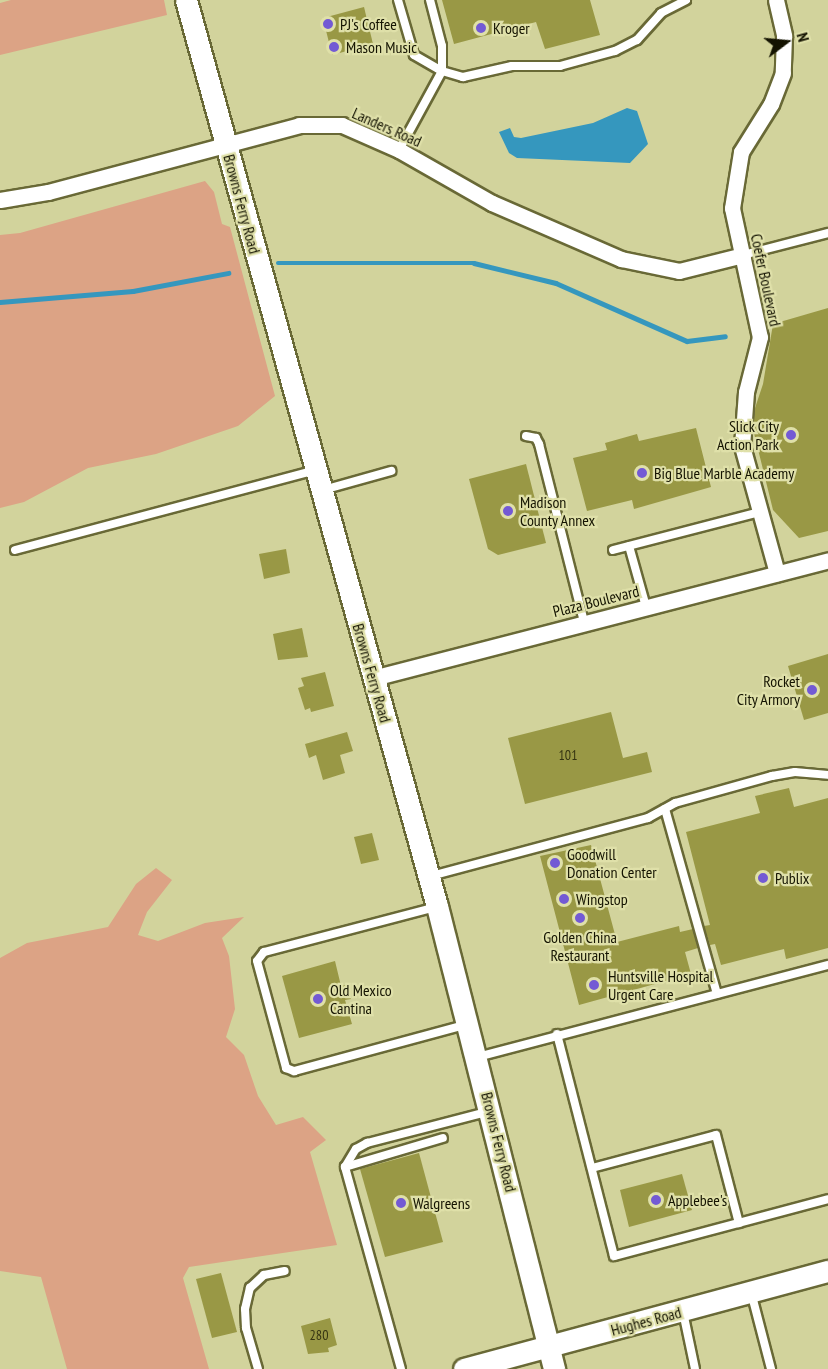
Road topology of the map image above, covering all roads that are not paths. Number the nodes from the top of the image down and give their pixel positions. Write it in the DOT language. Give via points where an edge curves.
graph roads {
  1 [pos="186,0"];
  2 [pos="398,0"];
  3 [pos="430,0"];
  4 [pos="686,0"];
  5 [pos="776,0"];
  6 [pos="442,71"];
  7 [pos="226,147"];
  8 [pos="399,150"];
  9 [pos="0,200"];
  10 [pos="828,233"];
  11 [pos="743,255"];
  12 [pos="526,436"];
  13 [pos="315,470"];
  14 [pos="391,471"];
  15 [pos="320,491"];
  16 [pos="760,512"];
  17 [pos="629,546"];
  18 [pos="15,550"];
  19 [pos="614,550"];
  20 [pos="828,560"];
  21 [pos="777,573"];
  22 [pos="646,607"];
  23 [pos="584,622"];
  24 [pos="373,678"];
  25 [pos="828,775"];
  26 [pos="665,809"];
  27 [pos="429,877"];
  28 [pos="437,906"];
  29 [pos="828,965"];
  30 [pos="717,994"];
  31 [pos="468,1024"];
  32 [pos="557,1034"];
  33 [pos="477,1057"];
  34 [pos="491,1111"];
  35 [pos="443,1138"];
  36 [pos="345,1167"];
  37 [pos="592,1168"];
  38 [pos="828,1199"];
  39 [pos="739,1223"];
  40 [pos="285,1271"];
  41 [pos="828,1271"];
  42 [pos="751,1292"];
  43 [pos="683,1311"];
  44 [pos="550,1348"];
  45 [pos="258,1369"];
  46 [pos="401,1369"];
  47 [pos="464,1369"];
  48 [pos="554,1369"];
  49 [pos="695,1369"];
  50 [pos="771,1369"];
  1 -- 7 [label="main road, Browns Ferry Road"];
  2 -- 6 [label="lane" via="414,55"];
  3 -- 6 [label="lane" via="442,46"];
  4 -- 6 [label="lane" via="661,13 637,40 615,51 560,66 512,66 474,77"];
  5 -- 11 [label="street, Coefer Boulevard" via="784,36 783,73 771,104 741,152 732,189 732,208"];
  6 -- 8 [label="lane"];
  7 -- 8 [label="street, Landers Road" via="299,125 321,125 342,126"];
  7 -- 9 [label="street, Landers Road" via="208,148 48,192"];
  7 -- 13 [label="main road, Browns Ferry Road"];
  8 -- 11 [label="street, Landers Road" via="492,203 621,259 679,271"];
  10 -- 11 [label="lane"];
  11 -- 16 [label="street, Coefer Boulevard" via="760,337 744,400 742,446"];
  12 -- 23 [label="lane" via="532,435 539,444"];
  13 -- 15 [label="main road, Browns Ferry Road"];
  13 -- 18 [label="lane"];
  14 -- 15 [label="lane"];
  15 -- 24 [label="main road, Browns Ferry Road"];
  16 -- 17 [label="lane"];
  16 -- 21 [label="street, Coefer Boulevard"];
  17 -- 19 [label="lane"];
  17 -- 22 [label="lane"];
  20 -- 21 [label="street, Plaza Boulevard"];
  21 -- 22 [label="street, Plaza Boulevard"];
  22 -- 23 [label="street, Plaza Boulevard"];
  23 -- 24 [label="street, Plaza Boulevard"];
  24 -- 27 [label="main road, Browns Ferry Road"];
  25 -- 26 [label="lane" via="795,772 771,776"];
  26 -- 27 [label="lane" via="648,818"];
  26 -- 30 [label="lane"];
  27 -- 28 [label="main road, Browns Ferry Road"];
  28 -- 31 [label="main road, Browns Ferry Road"];
  28 -- 31 [label="lane" via="264,952 257,961 286,1068 294,1071"];
  29 -- 30 [label="lane"];
  30 -- 32 [label="lane"];
  31 -- 33 [label="main road, Browns Ferry Road"];
  32 -- 33 [label="lane"];
  32 -- 37 [label="lane"];
  33 -- 34 [label="main road, Browns Ferry Road"];
  34 -- 36 [label="lane" via="367,1143 356,1149"];
  34 -- 44 [label="main road, Browns Ferry Road"];
  35 -- 36 [label="lane"];
  36 -- 46 [label="lane"];
  37 -- 39 [label="lane" via="716,1136"];
  37 -- 39 [label="lane" via="614,1256"];
  38 -- 39 [label="lane"];
  40 -- 45 [label="lane" via="264,1275 250,1288 246,1328"];
  41 -- 42 [label="main road, Hughes Road"];
  42 -- 43 [label="main road, Hughes Road"];
  42 -- 50 [label="lane"];
  43 -- 44 [label="main road, Hughes Road"];
  43 -- 49 [label="lane"];
  44 -- 47 [label="main road, Hughes Road"];
  44 -- 48 [label="main road, Browns Ferry Road"];
}
